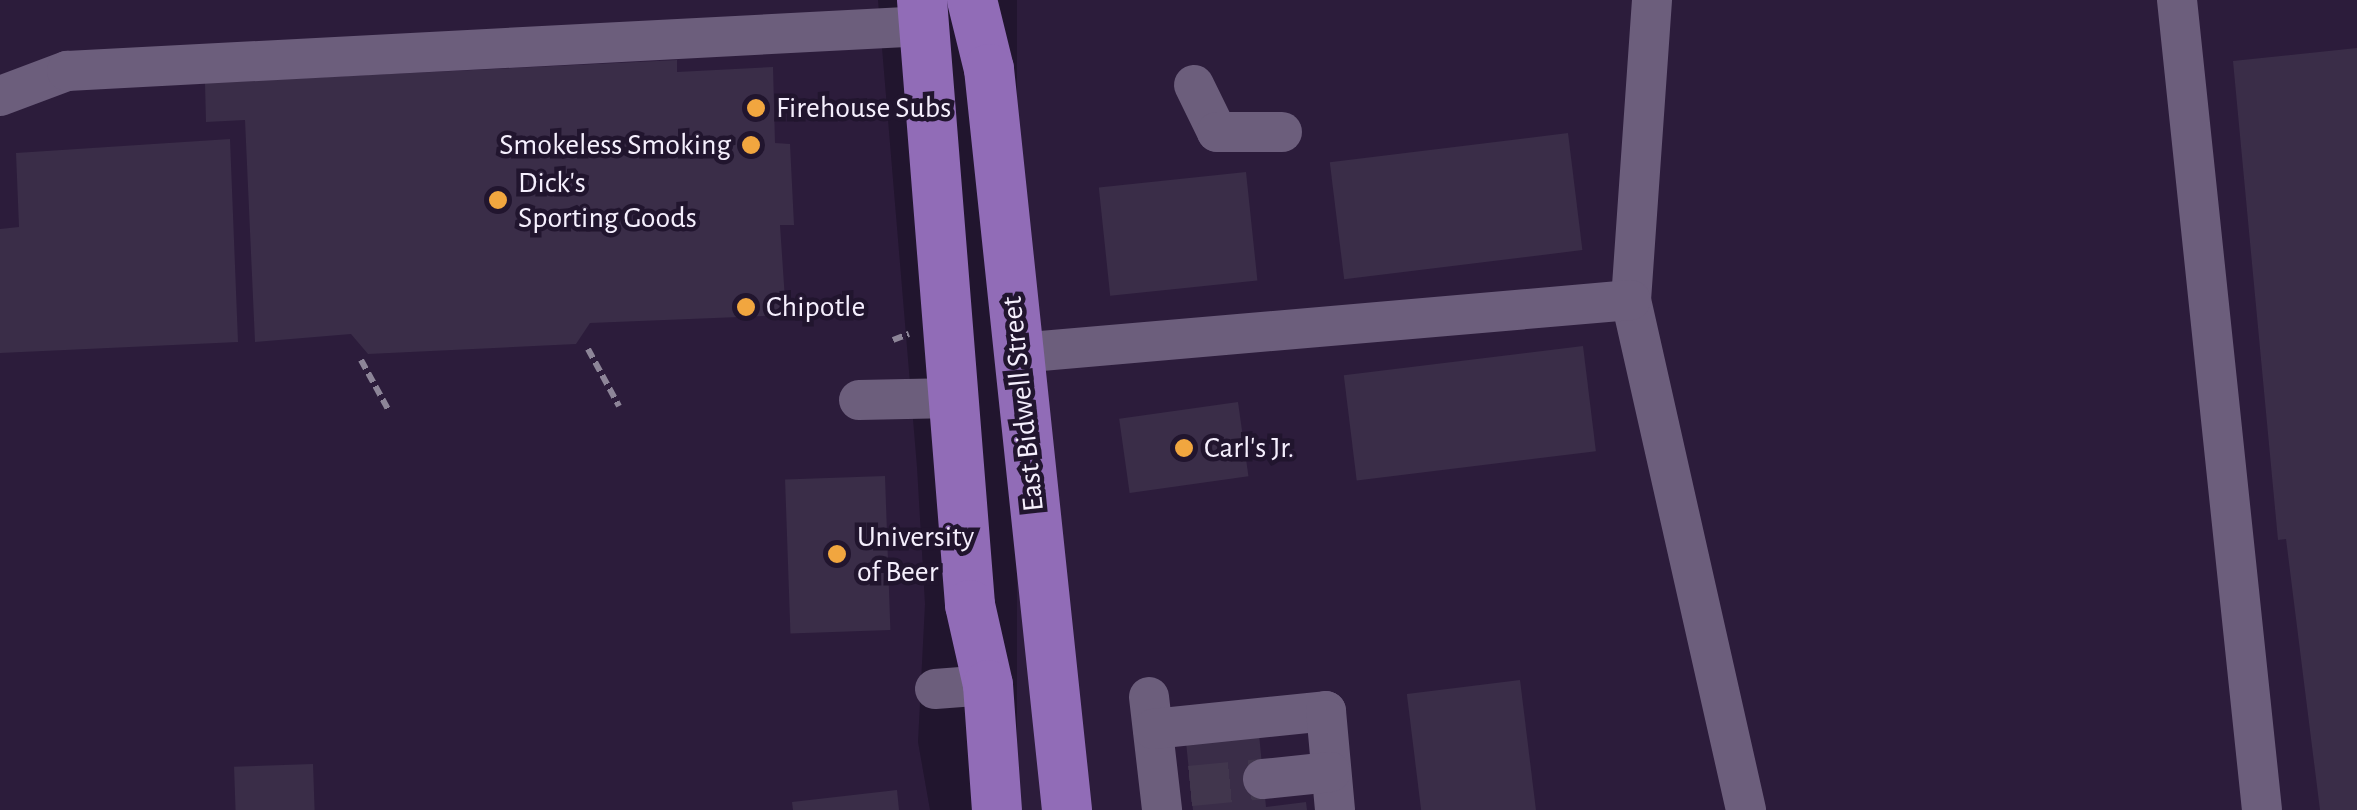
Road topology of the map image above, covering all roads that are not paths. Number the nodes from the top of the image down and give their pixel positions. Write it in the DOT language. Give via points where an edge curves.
graph roads {
  1 [pos="972,0"];
  2 [pos="1652,0"];
  3 [pos="2177,0"];
  4 [pos="924,13"];
  5 [pos="1194,85"];
  6 [pos="0,96"];
  7 [pos="1282,132"];
  8 [pos="1631,300"];
  9 [pos="1018,354"];
  10 [pos="954,398"];
  11 [pos="859,400"];
  12 [pos="1048,663"];
  13 [pos="988,685"];
  14 [pos="935,690"];
  15 [pos="1264,779"];
  16 [pos="1333,791"];
  17 [pos="1170,795"];
  18 [pos="997,810"];
  19 [pos="1068,810"];
  20 [pos="1746,810"];
  21 [pos="2262,810"];
  1 -- 9 [label="main road, East Bidwell Street" via="989,69"];
  2 -- 8 [label="lane"];
  3 -- 21 [label="lane"];
  4 -- 6 [label="lane" via="67,71"];
  4 -- 9 [label="main road" via="950,65 981,324 995,346"];
  4 -- 10 [label="main road"];
  5 -- 7 [label="lane" via="1217,132"];
  8 -- 9 [label="lane"];
  8 -- 20 [label="lane"];
  9 -- 12 [label="main road, East Bidwell Street"];
  10 -- 11 [label="lane"];
  10 -- 12 [label="main road" via="978,395 994,408 1025,608"];
  10 -- 13 [label="main road" via="970,605"];
  12 -- 19 [label="main road, East Bidwell Street"];
  13 -- 14 [label="lane"];
  13 -- 18 [label="main road"];
  15 -- 16 [label="lane"];
  16 -- 17 [label="lane" via="1326,711 1151,713"];
}
